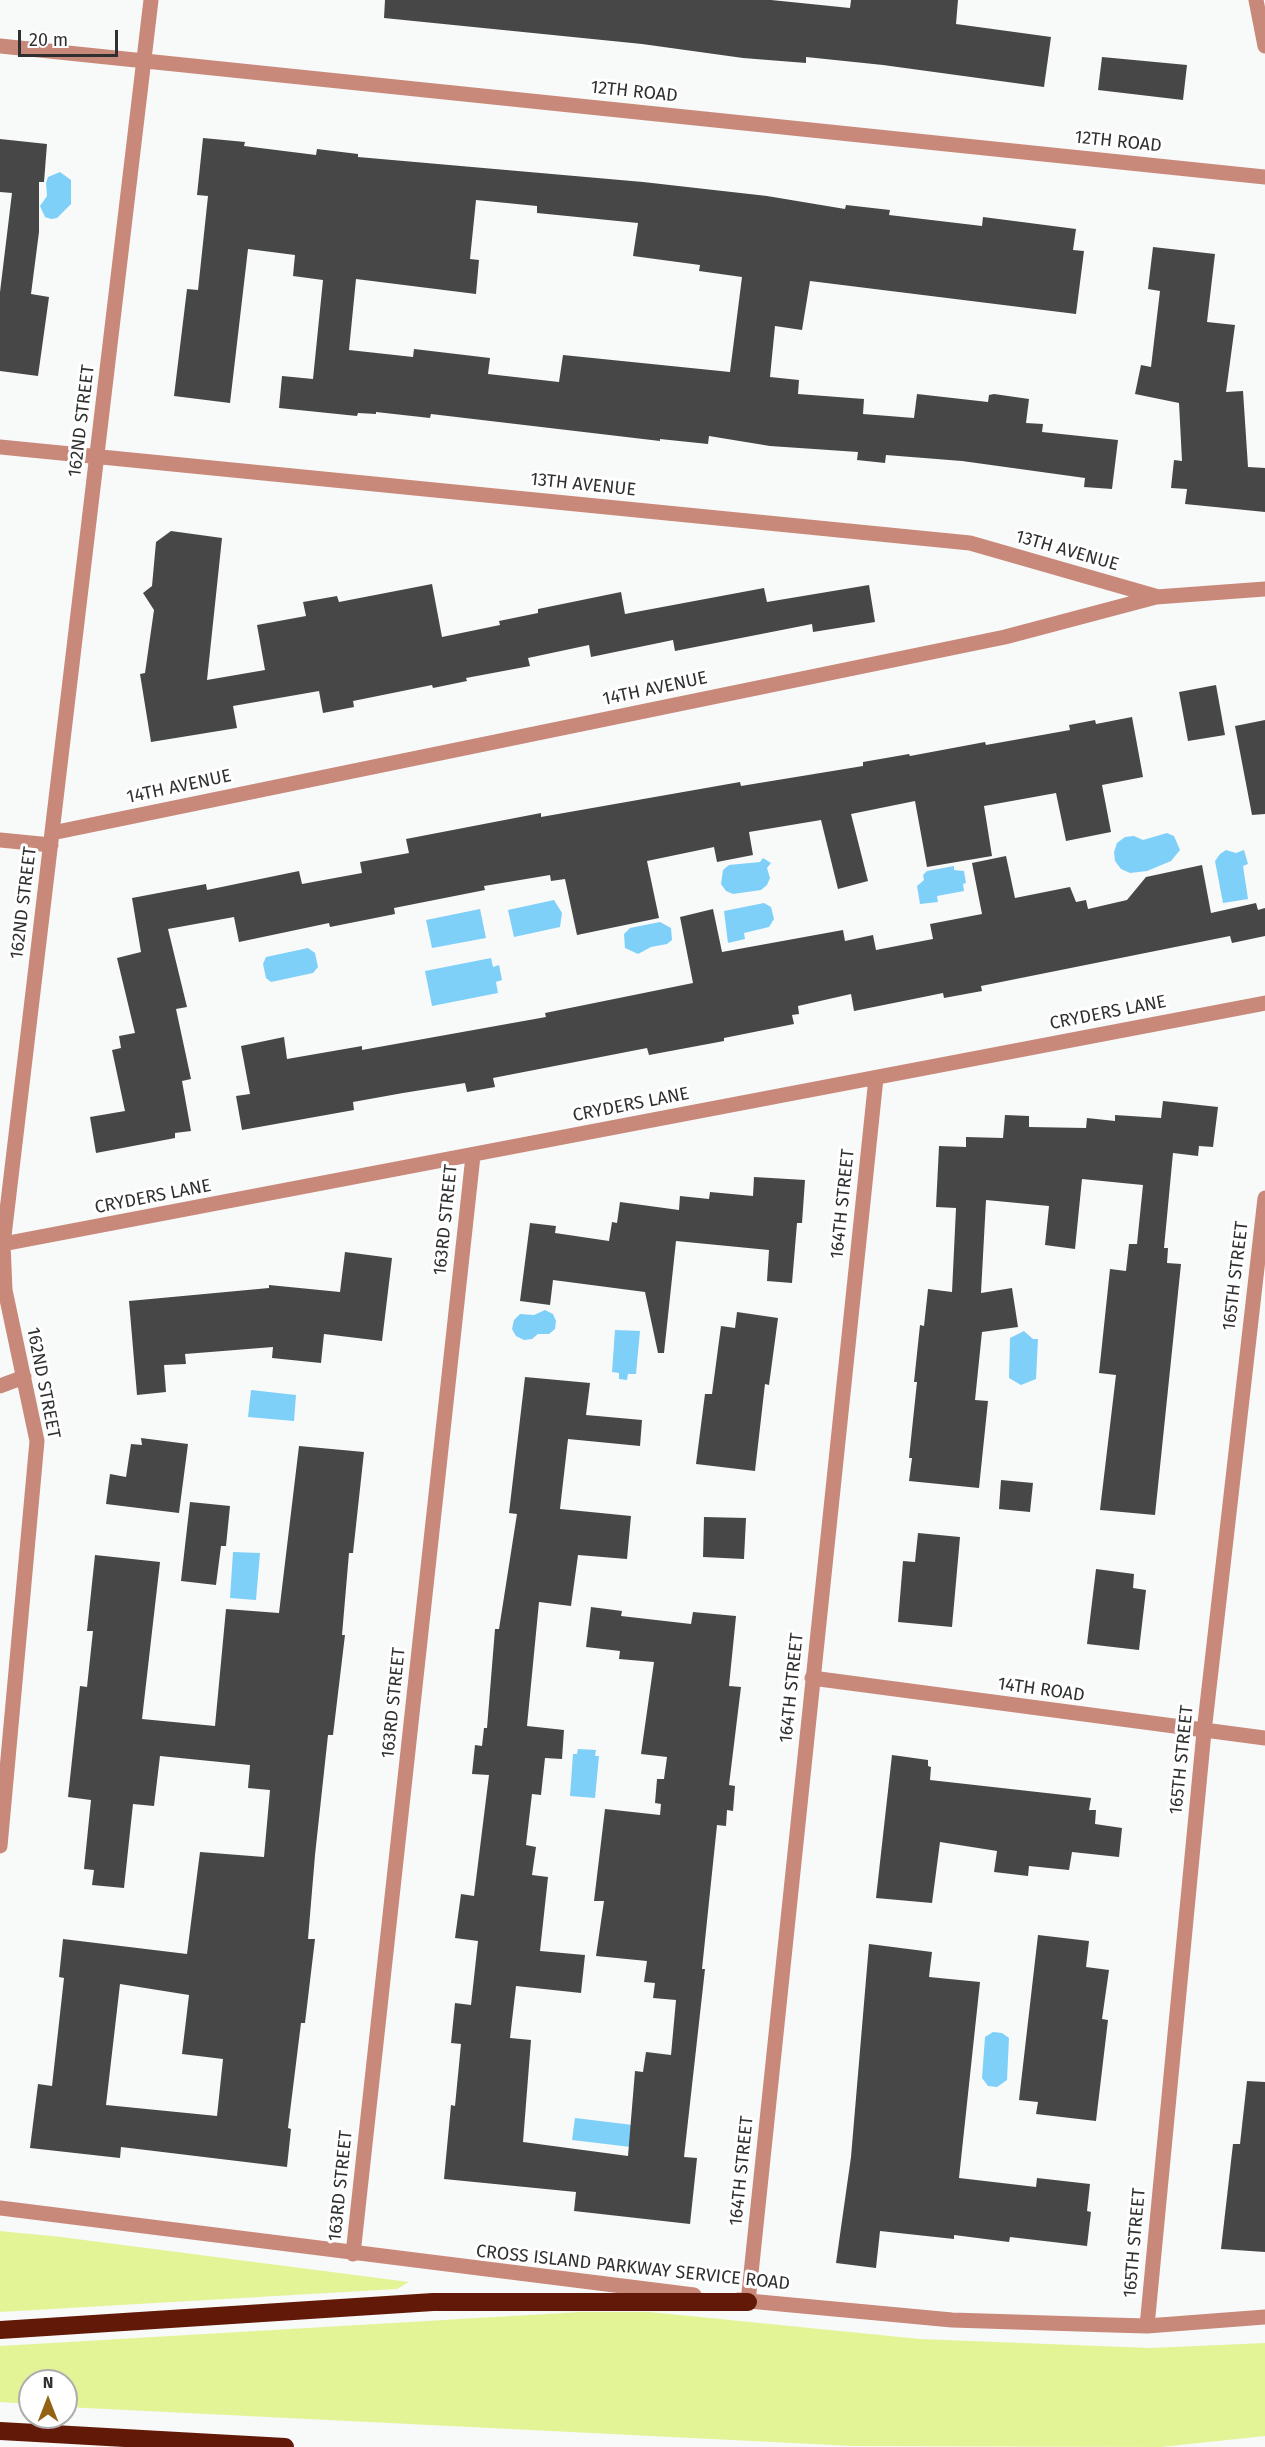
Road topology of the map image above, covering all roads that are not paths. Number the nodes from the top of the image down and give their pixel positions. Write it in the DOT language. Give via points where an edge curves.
graph roads {
  1 [pos="151,0"];
  2 [pos="1256,0"];
  3 [pos="0,46"];
  4 [pos="1265,46"];
  5 [pos="144,61"];
  6 [pos="1265,177"];
  7 [pos="0,447"];
  8 [pos="98,457"];
  9 [pos="1265,589"];
  10 [pos="1156,597"];
  11 [pos="52,839"];
  12 [pos="0,840"];
  13 [pos="1265,1003"];
  14 [pos="876,1078"];
  15 [pos="473,1156"];
  16 [pos="1265,1198"];
  17 [pos="3,1244"];
  18 [pos="24,1377"];
  19 [pos="0,1386"];
  20 [pos="812,1678"];
  21 [pos="1204,1732"];
  22 [pos="1265,1738"];
  23 [pos="0,1846"];
  24 [pos="0,2208"];
  25 [pos="353,2254"];
  26 [pos="748,2302"];
  27 [pos="1265,2317"];
  28 [pos="1147,2326"];
  29 [pos="0,2330"];
  30 [pos="0,2431"];
  31 [pos="285,2447"];
  1 -- 5 [label="street, 162ND STREET"];
  2 -- 4 [label="street"];
  3 -- 5 [label="street, 12TH ROAD"];
  5 -- 6 [label="street, 12TH ROAD"];
  5 -- 8 [label="street, 162ND STREET"];
  7 -- 8 [label="street, 13TH AVENUE"];
  8 -- 10 [label="street, 13TH AVENUE" via="970,543"];
  8 -- 11 [label="street, 162ND STREET"];
  9 -- 10 [label="street, 14TH AVENUE"];
  10 -- 11 [label="street, 14TH AVENUE" via="1005,637"];
  11 -- 12 [label="street, 14TH AVENUE"];
  11 -- 17 [label="street, 162ND STREET"];
  13 -- 14 [label="street, CRYDERS LANE"];
  14 -- 15 [label="street, CRYDERS LANE"];
  14 -- 20 [label="street, 164TH STREET"];
  15 -- 17 [label="street, CRYDERS LANE"];
  15 -- 25 [label="street, 163RD STREET"];
  16 -- 21 [label="street, 165TH STREET"];
  17 -- 18 [label="street, 162ND STREET" via="5,1290"];
  18 -- 19 [label="street"];
  18 -- 23 [label="street, 162ND STREET" via="37,1441"];
  20 -- 21 [label="street, 14TH ROAD"];
  20 -- 26 [label="street, 164TH STREET"];
  21 -- 22 [label="street, 14TH ROAD"];
  21 -- 28 [label="street, 165TH STREET"];
  24 -- 25 [label="street, CROSS ISLAND PARKWAY SERVICE ROAD"];
  25 -- 26 [label="street, CROSS ISLAND PARKWAY SERVICE ROAD"];
  26 -- 28 [label="street, CROSS ISLAND PARKWAY SERVICE ROAD" via="952,2320"];
  26 -- 29 [label="highway" via="433,2302"];
  27 -- 28 [label="street, CROSS ISLAND PARKWAY SERVICE ROAD"];
  30 -- 31 [label="highway"];
}
